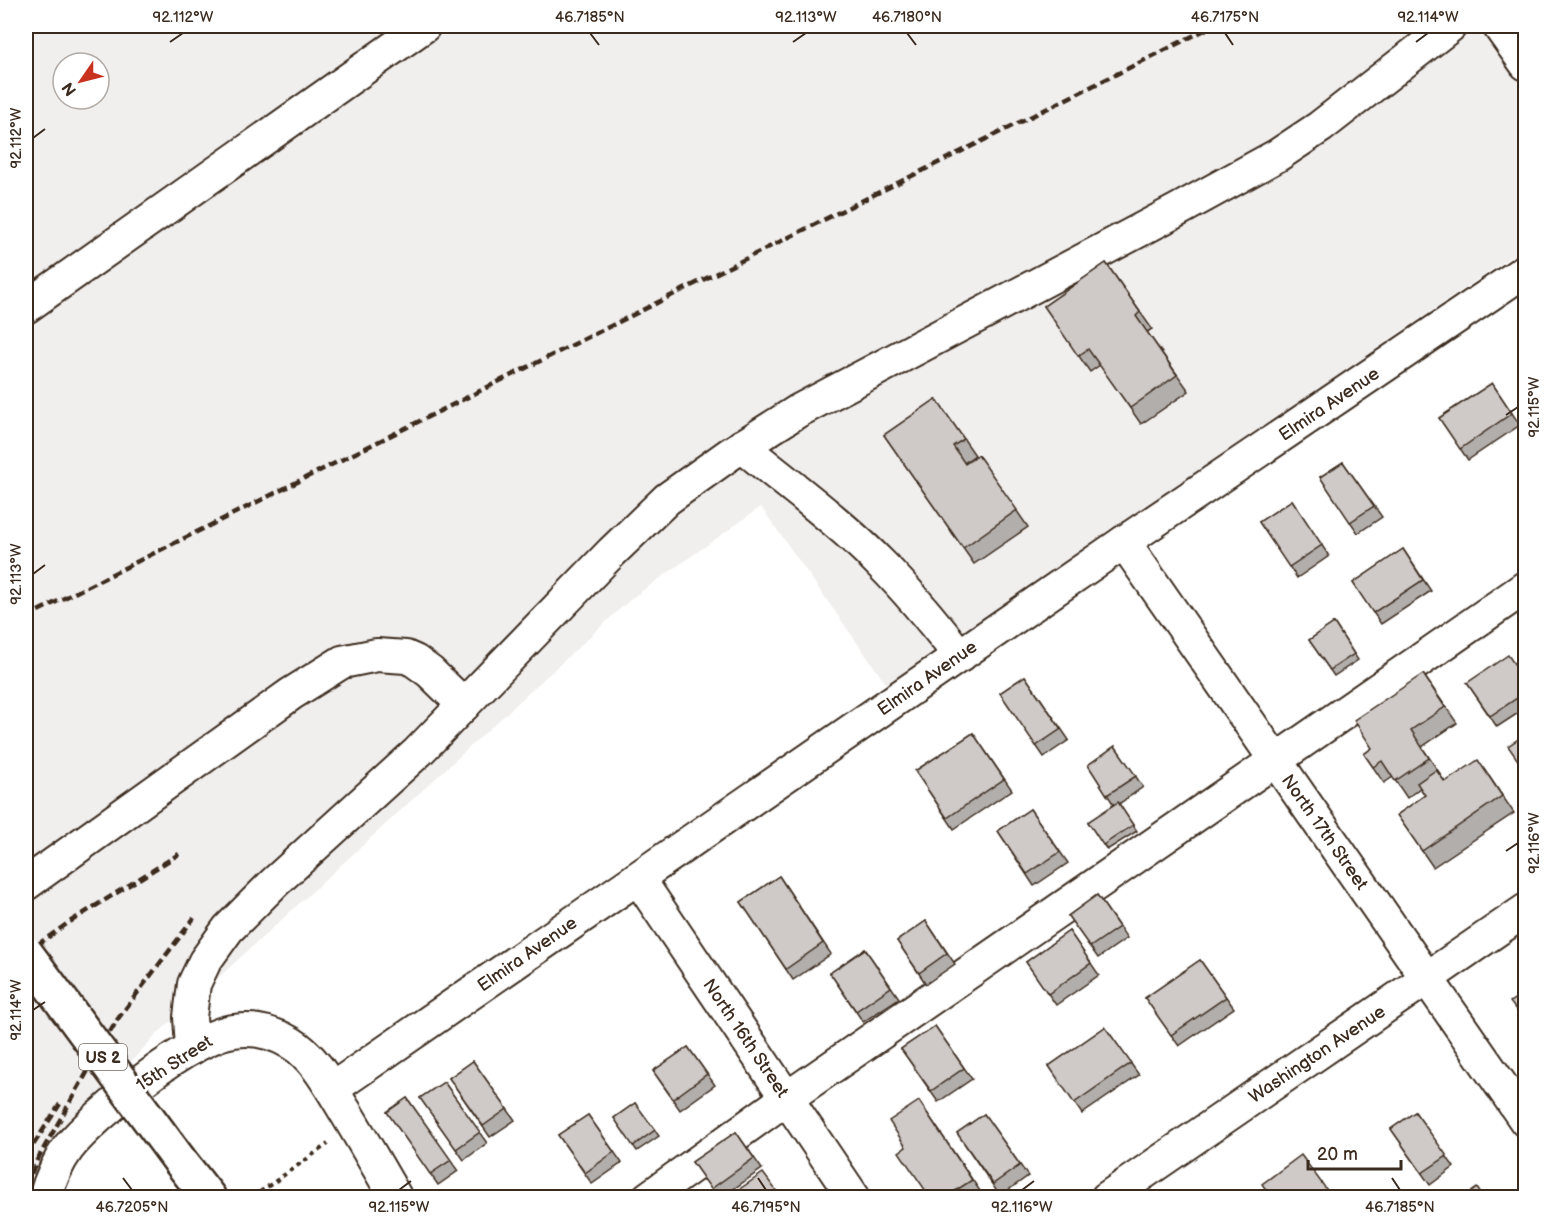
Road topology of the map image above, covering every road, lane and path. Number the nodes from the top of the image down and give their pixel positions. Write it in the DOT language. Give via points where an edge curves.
graph roads {
  1 [pos="424,26"];
  2 [pos="1450,26"];
  3 [pos="1499,26"];
  4 [pos="1526,64"];
  5 [pos="1526,270"];
  6 [pos="26,307"];
  7 [pos="742,446"];
  8 [pos="1124,542"];
  9 [pos="1526,587"];
  10 [pos="960,656"];
  11 [pos="464,705"];
  12 [pos="1276,761"];
  13 [pos="638,878"];
  14 [pos="26,884"];
  15 [pos="1526,910"];
  16 [pos="26,953"];
  17 [pos="1426,979"];
  18 [pos="192,1048"];
  19 [pos="332,1089"];
  20 [pos="787,1098"];
  21 [pos="1526,1121"];
  22 [pos="337,1138"];
  23 [pos="180,1161"];
  24 [pos="260,1192"];
  25 [pos="45,1197"];
  26 [pos="202,1197"];
  27 [pos="209,1197"];
  28 [pos="396,1197"];
  29 [pos="648,1197"];
  30 [pos="854,1197"];
  31 [pos="1107,1197"];
  1 -- 6 [label="street"];
  2 -- 7 [label="street" via="1278,155 798,411"];
  3 -- 4 [label="street"];
  5 -- 8 [label="street, Elmira Avenue"];
  7 -- 10 [label="street" via="881,564"];
  7 -- 11 [label="street" via="660,506"];
  8 -- 10 [label="street, Elmira Avenue"];
  8 -- 12 [label="street, North 17th Street"];
  9 -- 12 [label="street"];
  10 -- 13 [label="street, Elmira Avenue"];
  11 -- 14 [label="street" via="430,672 406,657 377,655 342,662 291,694"];
  11 -- 18 [label="street" via="393,776 274,883 215,945 194,984"];
  12 -- 17 [label="street, North 17th Street"];
  12 -- 20 [label="street"];
  13 -- 19 [label="street, Elmira Avenue"];
  13 -- 20 [label="street, North 16th Street"];
  15 -- 17 [label="street, Washington Avenue"];
  16 -- 23 [label="highway, US 2, bridge"];
  17 -- 21 [label="street, North 17th Street"];
  17 -- 31 [label="street, Washington Avenue"];
  18 -- 19 [label="street, 15th Street" via="232,1031 275,1035 306,1054"];
  18 -- 25 [label="street, 15th Street" via="88,1125 57,1166"];
  19 -- 28 [label="street, 15th Street"];
  20 -- 29 [label="street"];
  20 -- 30 [label="street, North 16th Street"];
  22 -- 24 [label="path"];
  23 -- 26 [label="highway, US 2"];
  23 -- 27 [label="highway, US 2"];
}
